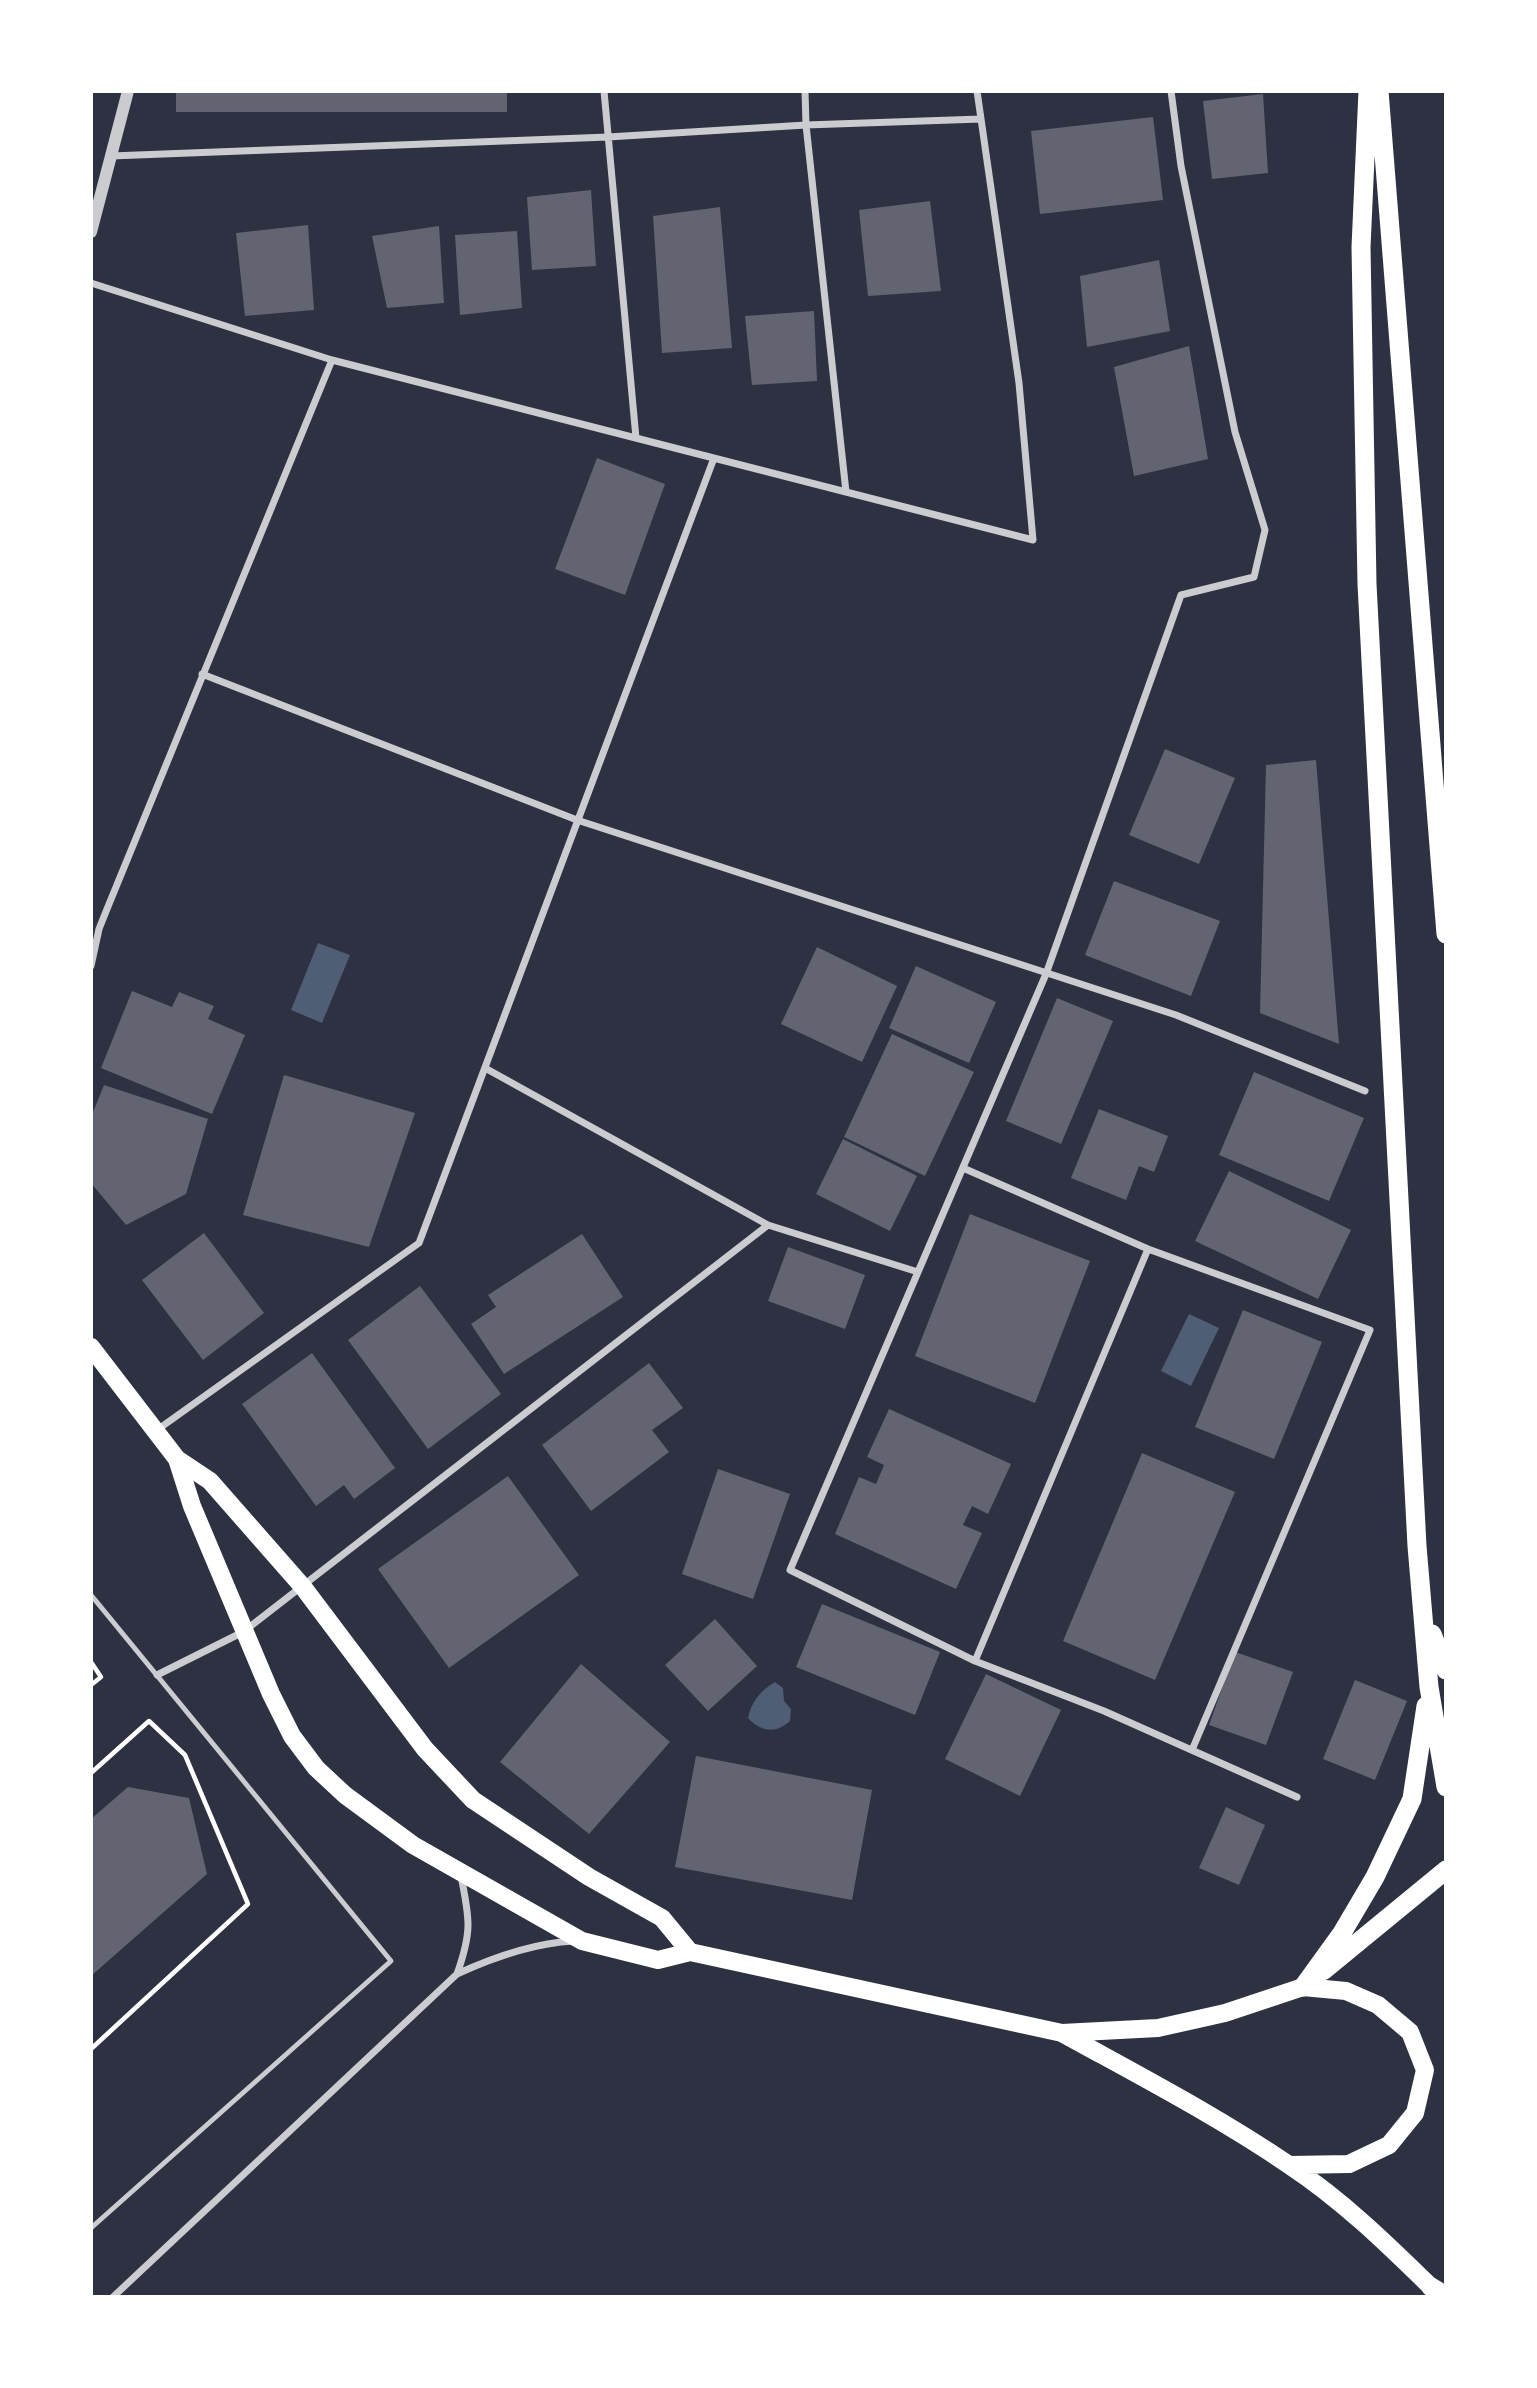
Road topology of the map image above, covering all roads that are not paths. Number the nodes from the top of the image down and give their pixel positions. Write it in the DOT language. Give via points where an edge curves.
graph roads {
  1 [pos="128,91"];
  2 [pos="604,91"];
  3 [pos="805,91"];
  4 [pos="977,91"];
  5 [pos="1171,91"];
  6 [pos="1368,91"];
  7 [pos="1379,91"];
  8 [pos="981,119"];
  9 [pos="806,125"];
  10 [pos="608,137"];
  11 [pos="110,156"];
  12 [pos="91,232"];
  13 [pos="91,283"];
  14 [pos="332,360"];
  15 [pos="636,438"];
  16 [pos="713,458"];
  17 [pos="846,492"];
  18 [pos="202,674"];
  19 [pos="577,821"];
  20 [pos="1446,934"];
  21 [pos="91,966"];
  22 [pos="1046,974"];
  23 [pos="485,1068"];
  24 [pos="1365,1091"];
  25 [pos="963,1168"];
  26 [pos="768,1226"];
  27 [pos="1148,1249"];
  28 [pos="918,1272"];
  29 [pos="91,1347"];
  30 [pos="157,1430"];
  31 [pos="177,1459"];
  32 [pos="303,1587"];
  33 [pos="91,1595"];
  34 [pos="1422,1599"];
  35 [pos="243,1632"];
  36 [pos="975,1661"];
  37 [pos="1446,1670"];
  38 [pos="157,1675"];
  39 [pos="1429,1687"];
  40 [pos="1192,1750"];
  41 [pos="1446,1787"];
  42 [pos="1297,1797"];
  43 [pos="1446,1870"];
  44 [pos="460,1872"];
  45 [pos="582,1941"];
  46 [pos="690,1952"];
  47 [pos="457,1974"];
  48 [pos="1303,1987"];
  49 [pos="1062,2033"];
  50 [pos="1290,2165"];
  51 [pos="91,2228"];
  52 [pos="1439,2293"];
  53 [pos="113,2297"];
  1 -- 11 [label="street"];
  2 -- 10 [label="street"];
  3 -- 9 [label="street"];
  4 -- 8 [label="street"];
  5 -- 22 [label="street" via="1181,166 1235,432 1265,530 1254,577 1181,595"];
  6 -- 34 [label="highway" via="1361,247 1367,584"];
  7 -- 20 [label="highway"];
  8 -- 9 [label="street"];
  8 -- 17 [label="street" via="1019,383 1033,540"];
  9 -- 10 [label="street"];
  9 -- 17 [label="street"];
  10 -- 11 [label="street"];
  10 -- 15 [label="street"];
  11 -- 12 [label="street"];
  13 -- 14 [label="street"];
  14 -- 15 [label="street"];
  14 -- 18 [label="street"];
  15 -- 16 [label="street"];
  16 -- 17 [label="street"];
  16 -- 19 [label="street"];
  18 -- 19 [label="street"];
  18 -- 21 [label="street" via="99,929"];
  19 -- 22 [label="street"];
  19 -- 23 [label="street"];
  22 -- 24 [label="street" via="1176,1015"];
  22 -- 25 [label="street"];
  23 -- 26 [label="street"];
  23 -- 30 [label="street" via="419,1243"];
  25 -- 27 [label="street"];
  25 -- 28 [label="street"];
  26 -- 28 [label="street"];
  26 -- 32 [label="street"];
  27 -- 36 [label="street"];
  27 -- 40 [label="street" via="1370,1331"];
  28 -- 36 [label="street" via="790,1570"];
  29 -- 30 [label="main road"];
  30 -- 31 [label="main road"];
  31 -- 32 [label="main road" via="210,1481"];
  31 -- 35 [label="main road"];
  32 -- 35 [label="street"];
  32 -- 46 [label="main road" via="425,1749 473,1800 589,1877 662,1918"];
  33 -- 38 [label="lane"];
  34 -- 37 [label="highway"];
  34 -- 39 [label="highway"];
  35 -- 38 [label="street"];
  35 -- 44 [label="main road" via="292,1736 316,1768 413,1845"];
  36 -- 40 [label="street"];
  38 -- 51 [label="lane" via="391,1961"];
  39 -- 41 [label="highway"];
  39 -- 48 [label="highway" via="1412,1798 1375,1877"];
  40 -- 42 [label="street"];
  43 -- 48 [label="highway"];
  44 -- 45 [label="main road"];
  44 -- 47 [label="street" via="470,1919"];
  45 -- 46 [label="main road" via="658,1960"];
  45 -- 47 [label="street" via="547,1942"];
  46 -- 49 [label="main road"];
  47 -- 53 [label="street"];
  48 -- 49 [label="main road" via="1225,2013 1158,2028"];
  48 -- 50 [label="main road" via="1346,1991 1378,2005 1410,2032 1426,2070 1415,2113 1389,2145 1349,2164"];
  49 -- 50 [label="main road"];
  50 -- 52 [label="main road" via="1366,2224"];
}
